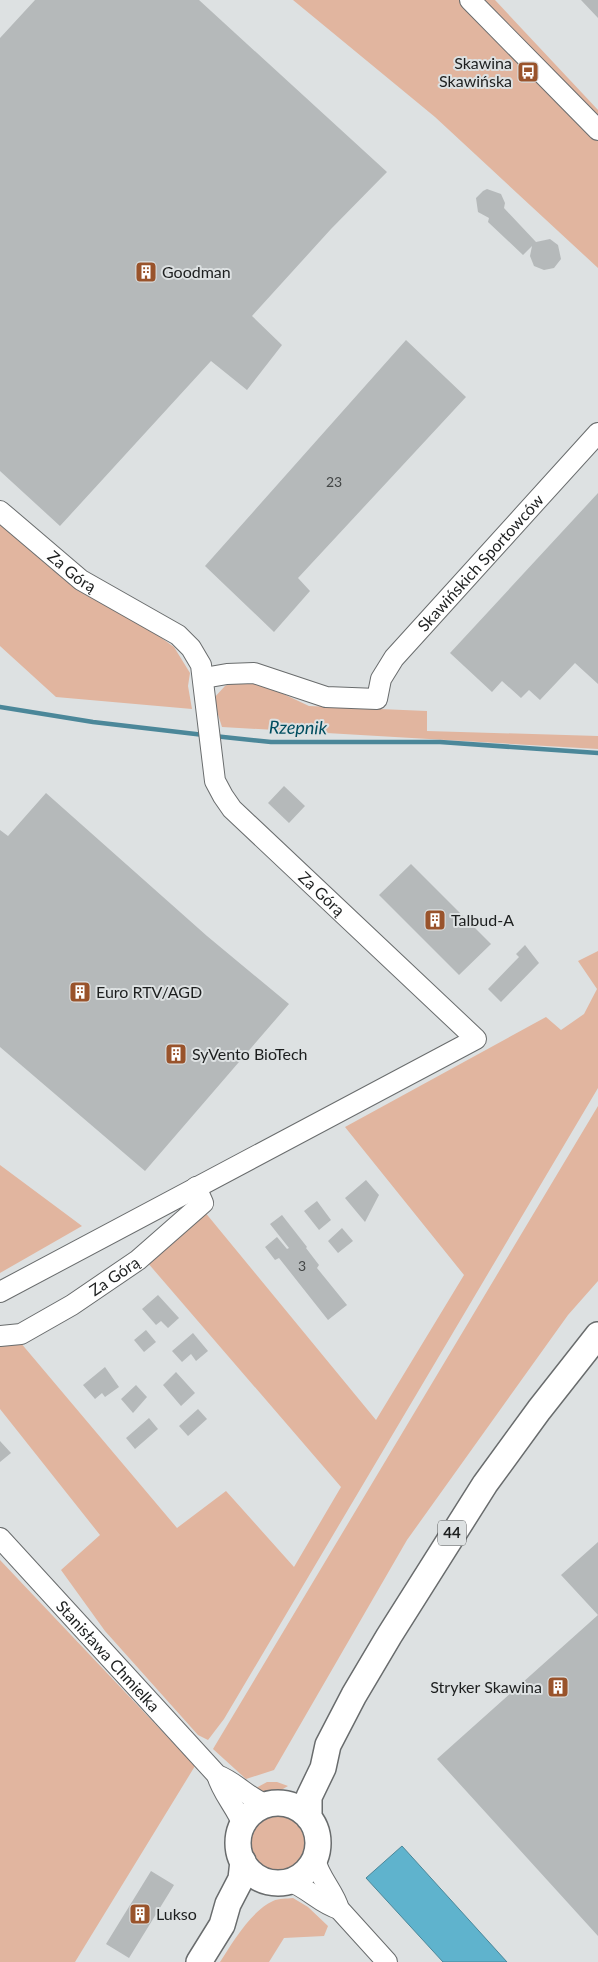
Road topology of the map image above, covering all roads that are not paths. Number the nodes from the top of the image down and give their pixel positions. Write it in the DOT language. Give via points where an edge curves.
graph roads {
  1 [pos="470,0"];
  2 [pos="598,130"];
  3 [pos="598,433"];
  4 [pos="0,511"];
  5 [pos="204,678"];
  6 [pos="196,1187"];
  7 [pos="0,1292"];
  8 [pos="598,1335"];
  9 [pos="0,1336"];
  10 [pos="0,1538"];
  11 [pos="328,1745"];
  12 [pos="217,1775"];
  13 [pos="274,1804"];
  14 [pos="310,1818"];
  15 [pos="243,1825"];
  16 [pos="315,1859"];
  17 [pos="243,1861"];
  18 [pos="280,1882"];
  19 [pos="339,1909"];
  20 [pos="222,1925"];
  21 [pos="199,1962"];
  22 [pos="387,1962"];
  1 -- 2 [label="street"];
  3 -- 5 [label="street, Skawińskich Sportowców" via="402,648 381,679 377,698 320,696 254,673"];
  4 -- 5 [label="street, Za Górą" via="81,580 178,636 191,648"];
  5 -- 6 [label="street, Za Górą" via="215,781 232,809 476,1039"];
  6 -- 7 [label="street, Za Górą"];
  6 -- 9 [label="street, Za Górą" via="203,1203 138,1260 21,1334"];
  8 -- 11 [label="main road, 44" via="539,1410 453,1531 354,1695"];
  10 -- 12 [label="street, Stanisława Chmielka"];
  11 -- 13 [label="main road, 44" via="312,1761 297,1785"];
  11 -- 14 [label="main road, 44" via="323,1768 310,1797"];
  12 -- 13 [label="street, Stanisława Chmielka" via="230,1780 250,1797"];
  12 -- 15 [label="street, Stanisława Chmielka"];
  13 -- 14 [label="main road" via="296,1808"];
  13 -- 15 [label="main road, 44" via="253,1812"];
  14 -- 16 [label="main road, 44" via="318,1838"];
  15 -- 17 [label="main road" via="239,1846"];
  16 -- 18 [label="main road" via="304,1873"];
  16 -- 19 [label="street"];
  17 -- 18 [label="main road" via="254,1875"];
  17 -- 20 [label="main road" via="241,1879"];
  18 -- 19 [label="street" via="306,1889 326,1905"];
  18 -- 20 [label="main road" via="256,1892"];
  19 -- 22 [label="street"];
  20 -- 21 [label="main road"];
}
